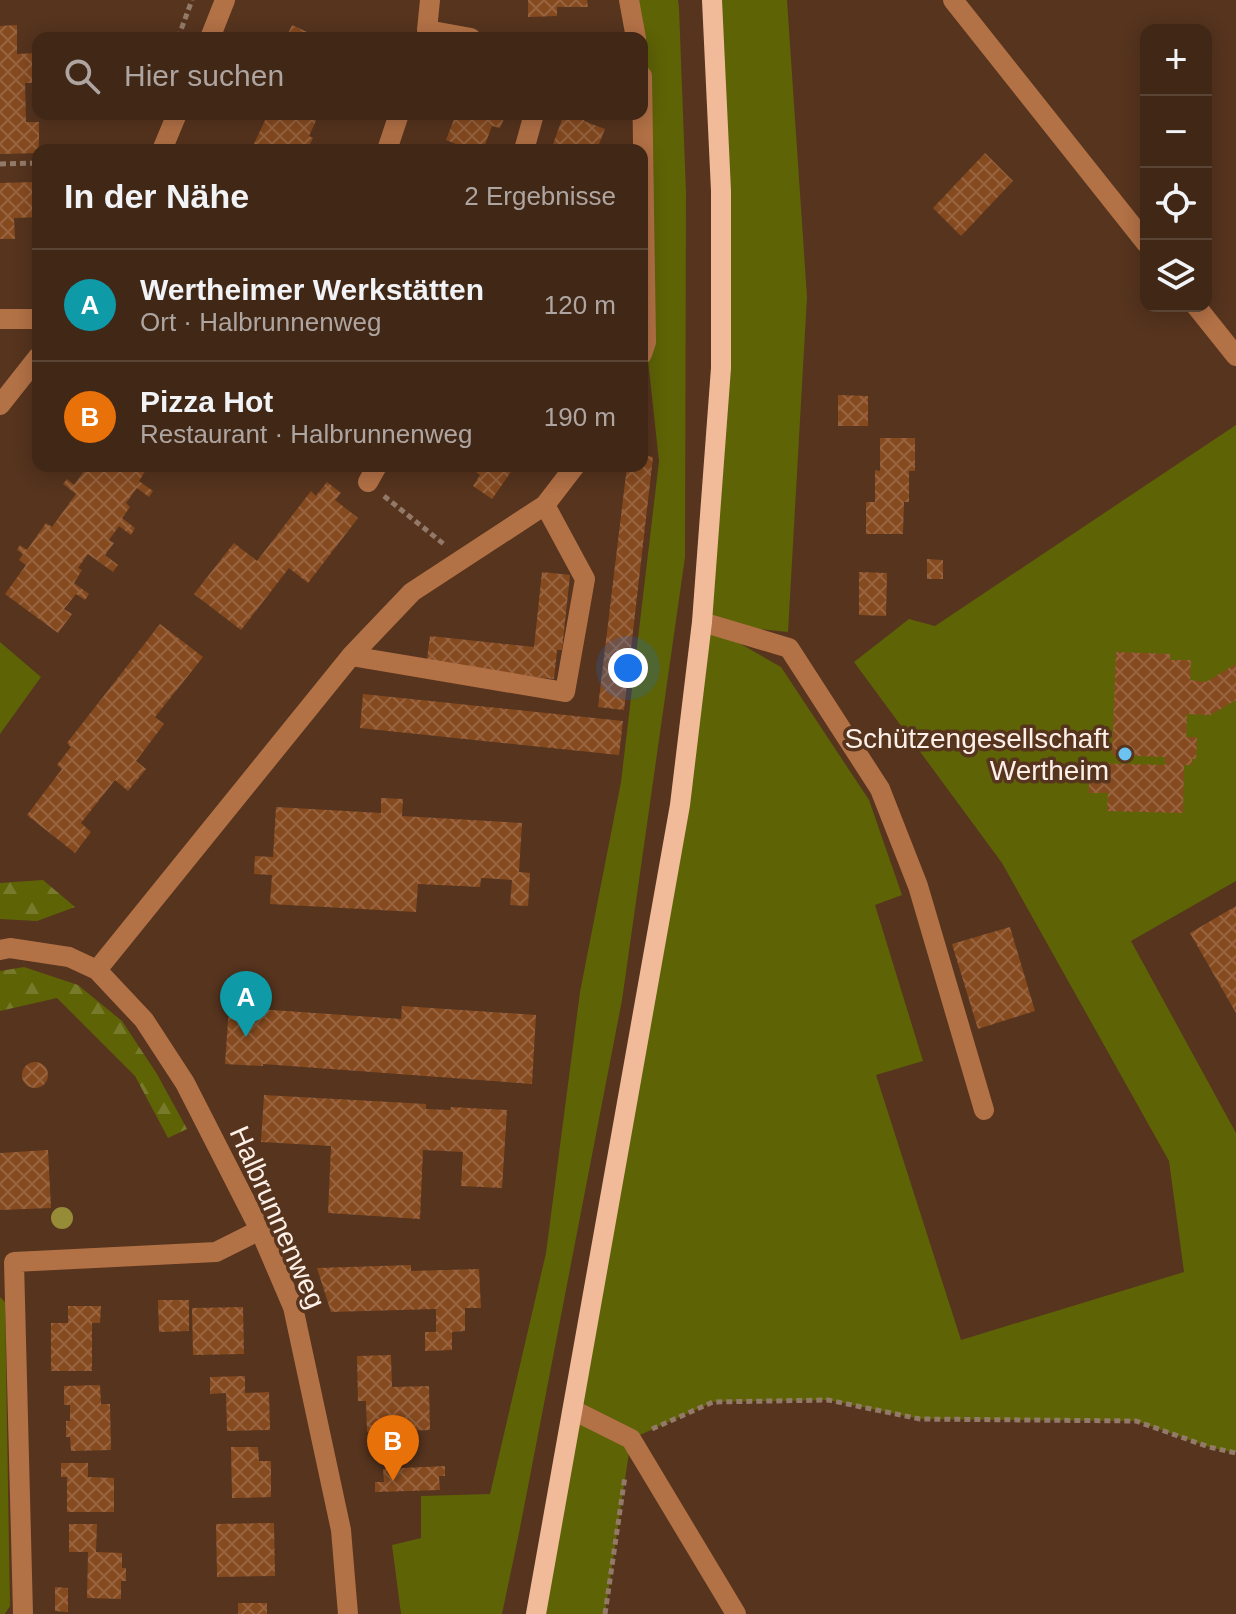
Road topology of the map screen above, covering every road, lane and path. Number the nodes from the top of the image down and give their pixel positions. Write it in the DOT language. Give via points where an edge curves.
graph roads {
  1 [pos="192,0"];
  2 [pos="225,0"];
  3 [pos="430,0"];
  4 [pos="629,0"];
  5 [pos="712,0"];
  6 [pos="953,0"];
  7 [pos="180,32"];
  8 [pos="212,32"];
  9 [pos="426,32"];
  10 [pos="635,32"];
  11 [pos="174,120"];
  12 [pos="397,120"];
  13 [pos="532,120"];
  14 [pos="643,120"];
  15 [pos="164,144"];
  16 [pos="389,144"];
  17 [pos="526,144"];
  18 [pos="643,144"];
  19 [pos="32,163"];
  20 [pos="0,164"];
  21 [pos="1144,240"];
  22 [pos="1201,312"];
  23 [pos="0,319"];
  24 [pos="32,319"];
  25 [pos="1236,356"];
  26 [pos="32,365"];
  27 [pos="0,405"];
  28 [pos="570,472"];
  29 [pos="373,474"];
  30 [pos="545,505"];
  31 [pos="462,559"];
  32 [pos="702,622"];
  33 [pos="351,656"];
  34 [pos="0,950"];
  35 [pos="97,970"];
  36 [pos="984,1110"];
  37 [pos="260,1230"];
  38 [pos="7,1262"];
  39 [pos="573,1410"];
  40 [pos="631,1439"];
  41 [pos="1236,1453"];
  42 [pos="23,1614"];
  43 [pos="348,1614"];
  44 [pos="536,1614"];
  45 [pos="605,1614"];
  46 [pos="736,1614"];
  1 -- 7 [label="path"];
  2 -- 8 [label="street"];
  3 -- 9 [label="street"];
  4 -- 10 [label="street"];
  5 -- 32 [label="main road" via="721,191 721,368"];
  6 -- 21 [label="street"];
  11 -- 15 [label="street"];
  12 -- 16 [label="street"];
  13 -- 17 [label="street"];
  14 -- 18 [label="street"];
  19 -- 20 [label="path"];
  22 -- 25 [label="street"];
  23 -- 24 [label="street"];
  26 -- 27 [label="street"];
  28 -- 30 [label="street"];
  29 -- 31 [label="path"];
  30 -- 31 [label="street"];
  30 -- 33 [label="street" via="585,579 565,692"];
  31 -- 33 [label="street" via="412,592"];
  32 -- 36 [label="street" via="789,648 880,789 918,886"];
  32 -- 39 [label="main road" via="680,805"];
  33 -- 35 [label="street"];
  34 -- 35 [label="street, Halbrunnenweg" via="69,957"];
  35 -- 37 [label="street, Halbrunnenweg" via="144,1020 185,1083"];
  37 -- 38 [label="street" via="216,1252"];
  37 -- 43 [label="street, Halbrunnenweg" via="293,1307 341,1530"];
  38 -- 42 [label="street"];
  39 -- 40 [label="street"];
  39 -- 44 [label="main road"];
  40 -- 41 [label="path" via="713,1402 828,1400 920,1419 1136,1421"];
  40 -- 45 [label="path"];
  40 -- 46 [label="street"];
}
